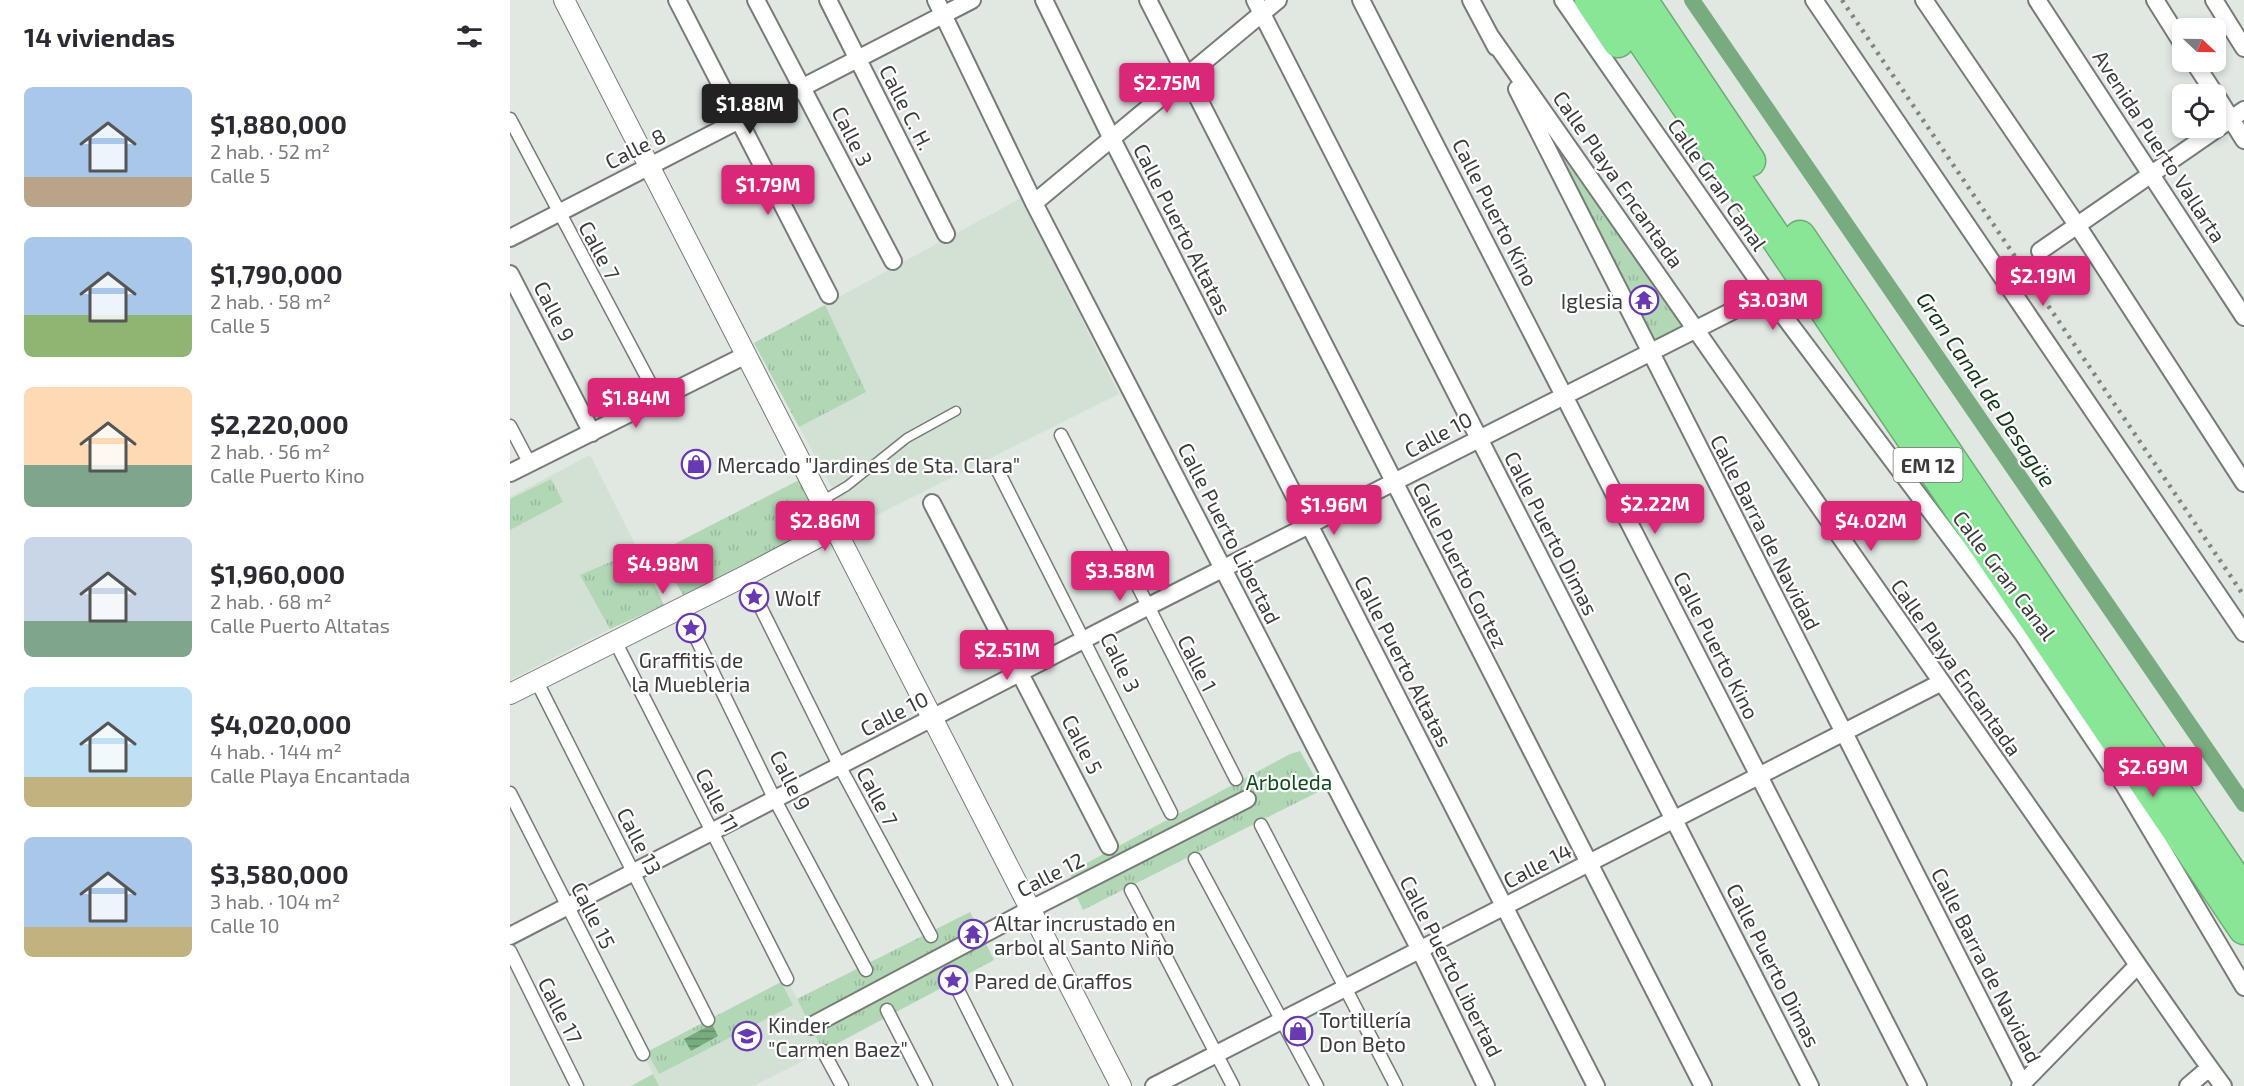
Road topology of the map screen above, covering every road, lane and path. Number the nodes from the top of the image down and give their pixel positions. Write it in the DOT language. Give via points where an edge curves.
graph roads {
  1 [pos="564,0"];
  2 [pos="677,0"];
  3 [pos="756,0"];
  4 [pos="828,0"];
  5 [pos="972,0"];
  6 [pos="1044,0"];
  7 [pos="1148,0"];
  8 [pos="1278,0"];
  9 [pos="1361,0"];
  10 [pos="1471,0"];
  11 [pos="1563,0"];
  12 [pos="1590,0"];
  13 [pos="1615,0"];
  14 [pos="1642,0"];
  15 [pos="1814,0"];
  16 [pos="1924,0"];
  17 [pos="2037,0"];
  18 [pos="2155,0"];
  19 [pos="2214,0"];
  20 [pos="940,7"];
  21 [pos="1259,7"];
  22 [pos="2172,27"];
  23 [pos="1491,37"];
  24 [pos="2244,48"];
  25 [pos="858,60"];
  26 [pos="1186,76"];
  27 [pos="802,87"];
  28 [pos="2237,115"];
  29 [pos="510,119"];
  30 [pos="739,122"];
  31 [pos="1111,137"];
  32 [pos="2244,140"];
  33 [pos="1714,146"];
  34 [pos="649,166"];
  35 [pos="2151,174"];
  36 [pos="1034,203"];
  37 [pos="558,212"];
  38 [pos="2077,225"];
  39 [pos="946,234"];
  40 [pos="510,238"];
  41 [pos="2040,251"];
  42 [pos="893,261"];
  43 [pos="510,274"];
  44 [pos="829,296"];
  45 [pos="1748,303"];
  46 [pos="2244,317"];
  47 [pos="1698,330"];
  48 [pos="1650,352"];
  49 [pos="746,355"];
  50 [pos="1565,393"];
  51 [pos="658,398"];
  52 [pos="956,411"];
  53 [pos="510,426"];
  54 [pos="592,433"];
  55 [pos="1060,435"];
  56 [pos="1478,438"];
  57 [pos="530,464"];
  58 [pos="997,469"];
  59 [pos="510,473"];
  60 [pos="1394,483"];
  61 [pos="2244,483"];
  62 [pos="820,502"];
  63 [pos="932,502"];
  64 [pos="1309,526"];
  65 [pos="834,529"];
  66 [pos="1224,569"];
  67 [pos="745,576"];
  68 [pos="681,607"];
  69 [pos="1148,607"];
  70 [pos="2244,633"];
  71 [pos="614,639"];
  72 [pos="1086,641"];
  73 [pos="1022,673"];
  74 [pos="536,680"];
  75 [pos="1940,683"];
  76 [pos="510,693"];
  77 [pos="932,719"];
  78 [pos="1844,734"];
  79 [pos="840,767"];
  80 [pos="1758,777"];
  81 [pos="1236,779"];
  82 [pos="510,793"];
  83 [pos="1247,799"];
  84 [pos="775,800"];
  85 [pos="1171,813"];
  86 [pos="1675,820"];
  87 [pos="1261,825"];
  88 [pos="712,832"];
  89 [pos="1109,846"];
  90 [pos="1195,859"];
  91 [pos="1588,864"];
  92 [pos="635,872"];
  93 [pos="1131,890"];
  94 [pos="2244,892"];
  95 [pos="1505,906"];
  96 [pos="567,907"];
  97 [pos="1029,910"];
  98 [pos="2244,929"];
  99 [pos="510,936"];
  100 [pos="931,936"];
  101 [pos="1419,948"];
  102 [pos="510,951"];
  103 [pos="2136,967"];
  104 [pos="866,970"];
  105 [pos="952,978"];
  106 [pos="787,979"];
  107 [pos="1345,987"];
  108 [pos="2244,987"];
  109 [pos="887,1010"];
  110 [pos="708,1020"];
  111 [pos="1281,1020"];
  112 [pos="811,1026"];
  113 [pos="824,1051"];
  114 [pos="643,1054"];
  115 [pos="1216,1054"];
  116 [pos="2210,1068"];
  117 [pos="2021,1085"];
  118 [pos="577,1086"];
  119 [pos="842,1086"];
  120 [pos="926,1086"];
  121 [pos="1006,1086"];
  122 [pos="1121,1086"];
  123 [pos="1154,1086"];
  124 [pos="1233,1086"];
  125 [pos="1317,1086"];
  126 [pos="1396,1086"];
  127 [pos="1486,1086"];
  128 [pos="1596,1086"];
  129 [pos="1703,1086"];
  130 [pos="1810,1086"];
  131 [pos="1918,1086"];
  132 [pos="2188,1086"];
  133 [pos="2223,1086"];
  1 -- 34 [label="street"];
  2 -- 30 [label="street"];
  3 -- 27 [label="street, Calle 3"];
  4 -- 25 [label="street, Calle C. H."];
  5 -- 20 [label="street, Calle 8"];
  6 -- 31 [label="street, Calle Puerto Altatas"];
  7 -- 26 [label="street, Calle Puerto Cortez"];
  8 -- 21 [label="street"];
  9 -- 50 [label="street, Calle Puerto Kino"];
  10 -- 23 [label="street, Calle Barra de Navidad"];
  11 -- 108 [label="street, Calle Gran Canal" via="1768,295 2023,634 2124,785"];
  12 -- 33 [label="highway" via="1626,54"];
  13 -- 33 [label="highway, EM 12"];
  14 -- 94 [label="highway, EM 12"];
  15 -- 70 [label="street"];
  16 -- 38 [label="street"];
  17 -- 35 [label="street, Avenida Puerto Vallarta"];
  18 -- 22 [label="street"];
  19 -- 24 [label="street"];
  20 -- 25 [label="street, Calle 8"];
  20 -- 36 [label="street, Calle Puerto Libertad"];
  21 -- 26 [label="street"];
  21 -- 56 [label="street, Calle Puerto Dimas"];
  23 -- 47 [label="street, Calle Playa Encantada"];
  23 -- 48 [label="street, Calle Barra de Navidad"];
  25 -- 27 [label="street, Calle 8"];
  25 -- 39 [label="street, Calle C. H."];
  26 -- 31 [label="street"];
  26 -- 60 [label="street, Calle Puerto Cortez"];
  27 -- 30 [label="street, Calle 8"];
  27 -- 42 [label="street, Calle 3"];
  28 -- 32 [label="street"];
  28 -- 35 [label="street"];
  29 -- 37 [label="street, Calle 7"];
  30 -- 34 [label="street, Calle 8"];
  30 -- 44 [label="street"];
  31 -- 36 [label="street"];
  31 -- 64 [label="street, Calle Puerto Altatas"];
  33 -- 98 [label="highway, EM 12"];
  34 -- 37 [label="street, Calle 8"];
  34 -- 49 [label="street"];
  35 -- 38 [label="street"];
  35 -- 46 [label="street, Avenida Puerto Vallarta"];
  36 -- 66 [label="street, Calle Puerto Libertad"];
  37 -- 40 [label="street, Calle 8"];
  37 -- 51 [label="street, Calle 7"];
  38 -- 41 [label="street"];
  38 -- 61 [label="street"];
  43 -- 54 [label="street, Calle 9"];
  45 -- 47 [label="street, Calle 10"];
  47 -- 48 [label="street, Calle 10"];
  47 -- 75 [label="street, Calle Playa Encantada"];
  48 -- 50 [label="street, Calle 10"];
  48 -- 78 [label="street, Calle Barra de Navidad"];
  49 -- 51 [label="street"];
  49 -- 62 [label="street"];
  50 -- 56 [label="street, Calle 10"];
  50 -- 80 [label="street, Calle Puerto Kino"];
  51 -- 54 [label="street"];
  52 -- 62 [label="lane" via="907,438 847,486"];
  53 -- 57 [label="street"];
  54 -- 57 [label="street"];
  55 -- 69 [label="street, Calle 1"];
  56 -- 60 [label="street, Calle 10"];
  56 -- 86 [label="street, Calle Puerto Dimas"];
  57 -- 59 [label="street"];
  58 -- 72 [label="street, Calle 3"];
  60 -- 64 [label="street, Calle 10"];
  60 -- 91 [label="street, Calle Puerto Cortez"];
  62 -- 65 [label="street"];
  63 -- 73 [label="street, Calle 5"];
  64 -- 66 [label="street, Calle 10"];
  64 -- 95 [label="street, Calle Puerto Altatas"];
  65 -- 67 [label="street"];
  65 -- 77 [label="street"];
  66 -- 69 [label="street, Calle 10"];
  66 -- 101 [label="street, Calle Puerto Libertad"];
  67 -- 68 [label="street"];
  67 -- 79 [label="street, Calle 7"];
  68 -- 71 [label="street"];
  68 -- 84 [label="street, Calle 9"];
  69 -- 72 [label="street, Calle 10"];
  69 -- 81 [label="street, Calle 1"];
  71 -- 74 [label="street"];
  71 -- 88 [label="street, Calle 11"];
  72 -- 73 [label="street, Calle 10"];
  72 -- 85 [label="street, Calle 3"];
  73 -- 77 [label="street, Calle 10"];
  73 -- 89 [label="street, Calle 5"];
  74 -- 76 [label="street"];
  74 -- 92 [label="street, Calle 13"];
  75 -- 78 [label="street, Calle 14"];
  75 -- 103 [label="street, Calle Playa Encantada"];
  77 -- 79 [label="street, Calle 10"];
  77 -- 97 [label="street"];
  78 -- 80 [label="street, Calle 14"];
  78 -- 117 [label="street, Calle Barra de Navidad"];
  79 -- 84 [label="street, Calle 10"];
  79 -- 100 [label="street, Calle 7"];
  80 -- 86 [label="street, Calle 14"];
  80 -- 131 [label="street, Calle Puerto Kino"];
  82 -- 96 [label="street, Calle 15"];
  83 -- 97 [label="street, Calle 12"];
  84 -- 88 [label="street, Calle 10"];
  84 -- 104 [label="street, Calle 9"];
  86 -- 91 [label="street, Calle 14"];
  86 -- 130 [label="street, Calle Puerto Dimas"];
  87 -- 107 [label="street"];
  88 -- 92 [label="street, Calle 10"];
  88 -- 106 [label="street, Calle 11"];
  90 -- 111 [label="street"];
  91 -- 95 [label="street, Calle 14"];
  91 -- 129 [label="street, Calle Puerto Cortez"];
  92 -- 96 [label="street, Calle 10"];
  92 -- 110 [label="street, Calle 13"];
  93 -- 115 [label="street"];
  95 -- 101 [label="street, Calle 14"];
  95 -- 128 [label="street, Calle Puerto Altatas"];
  96 -- 99 [label="street, Calle 10"];
  96 -- 114 [label="street, Calle 15"];
  97 -- 112 [label="street, Calle 12"];
  97 -- 122 [label="street"];
  101 -- 107 [label="street, Calle 14"];
  101 -- 127 [label="street, Calle Puerto Libertad"];
  102 -- 118 [label="street, Calle 17"];
  103 -- 116 [label="street, Calle Playa Encantada"];
  103 -- 117 [label="street"];
  105 -- 121 [label="street"];
  107 -- 111 [label="street, Calle 14"];
  107 -- 126 [label="street"];
  109 -- 120 [label="street"];
  111 -- 115 [label="street, Calle 14"];
  111 -- 125 [label="street"];
  113 -- 119 [label="street"];
  115 -- 123 [label="street, Calle 14"];
  115 -- 124 [label="street"];
  116 -- 132 [label="street"];
  116 -- 133 [label="street, Calle Playa Encantada"];
}
